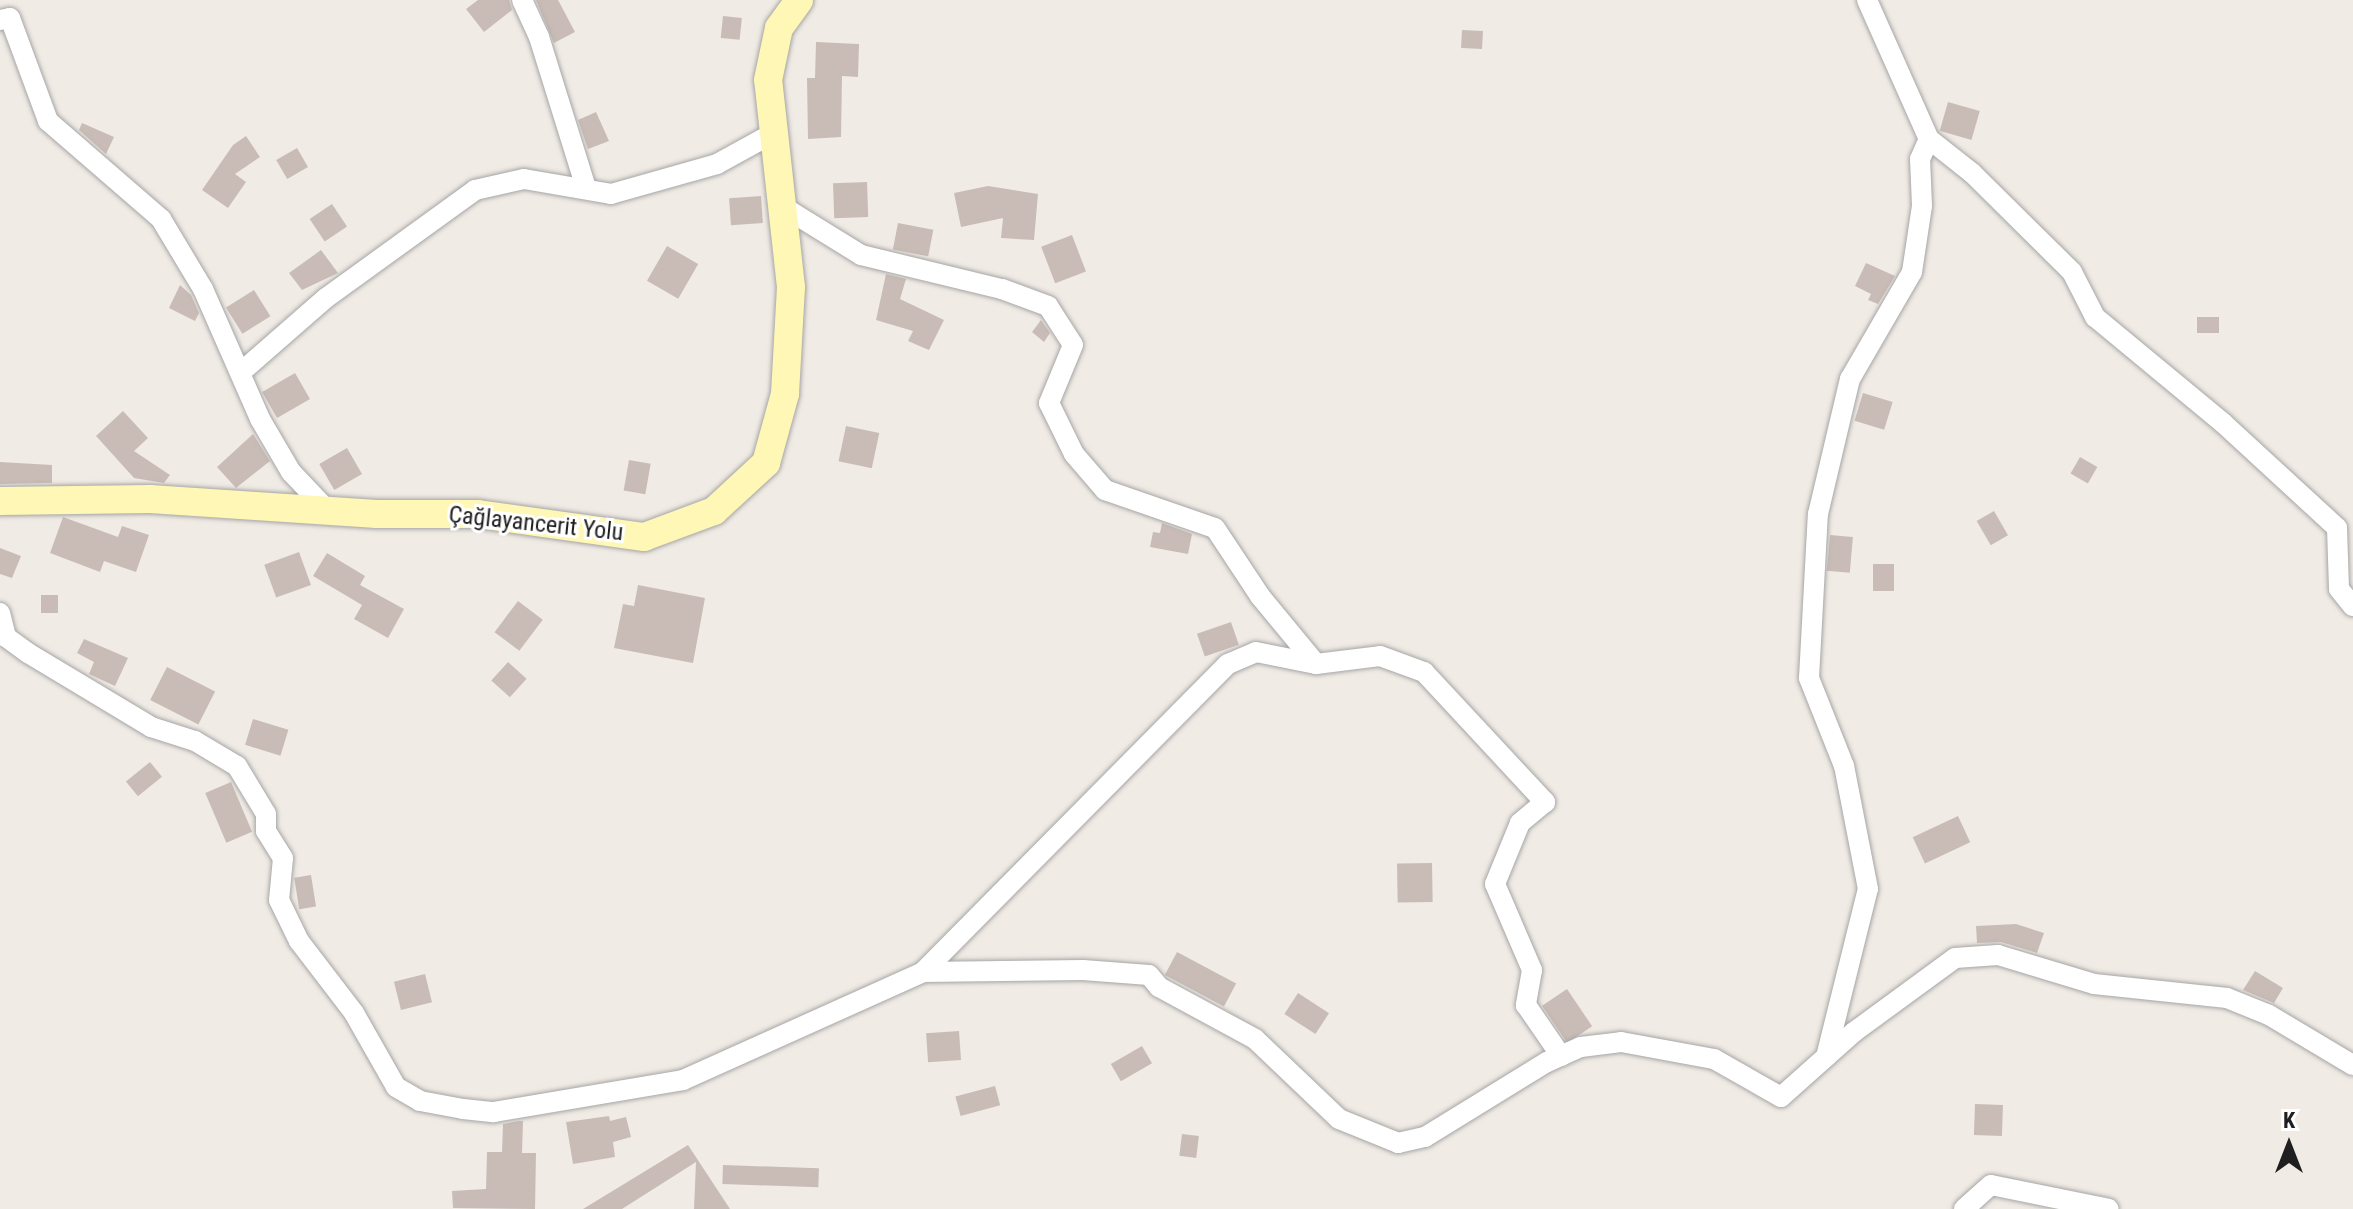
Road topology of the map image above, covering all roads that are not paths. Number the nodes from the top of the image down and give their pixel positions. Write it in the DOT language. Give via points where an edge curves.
graph roads {
  1 [pos="522,0"];
  2 [pos="799,0"];
  3 [pos="1867,0"];
  4 [pos="0,20"];
  5 [pos="777,131"];
  6 [pos="1929,139"];
  7 [pos="586,188"];
  8 [pos="785,208"];
  9 [pos="240,373"];
  10 [pos="0,501"];
  11 [pos="327,510"];
  12 [pos="2353,606"];
  13 [pos="0,613"];
  14 [pos="1316,664"];
  15 [pos="923,972"];
  16 [pos="1561,1056"];
  17 [pos="1826,1057"];
  18 [pos="2353,1065"];
  19 [pos="1964,1209"];
  20 [pos="2109,1209"];
  1 -- 7 [label="street" via="539,37"];
  2 -- 5 [label="main road, Çağlayancerit Yolu" via="779,28 768,80"];
  3 -- 6 [label="street"];
  4 -- 9 [label="street" via="10,18 48,121 161,219 203,289"];
  5 -- 7 [label="street" via="717,164 611,194"];
  5 -- 8 [label="main road, Çağlayancerit Yolu"];
  6 -- 12 [label="street" via="1972,173 2072,272 2095,317 2223,423 2337,528 2339,589"];
  6 -- 17 [label="street" via="1920,159 1922,206 1912,272 1850,379 1818,514 1809,678 1844,766 1868,889"];
  7 -- 9 [label="street" via="524,179 475,190 326,298"];
  8 -- 11 [label="main road, Çağlayancerit Yolu" via="791,287 785,394 766,463 714,511 644,537 478,514"];
  8 -- 14 [label="street" via="861,255 1002,289 1048,306 1073,345 1049,403 1074,454 1105,490 1215,528 1260,596"];
  9 -- 11 [label="street" via="291,472"];
  10 -- 11 [label="main road, Çağlayancerit Yolu" via="150,499"];
  13 -- 15 [label="street" via="6,637 28,653 151,727 195,741 237,766 266,814 266,831 283,858 279,900 299,941 354,1013 396,1087 420,1101 494,1112 683,1080"];
  14 -- 15 [label="street" via="1256,652 1228,664"];
  14 -- 16 [label="street" via="1380,656 1424,672 1545,802 1520,823 1495,884 1532,970 1526,1005"];
  15 -- 16 [label="street" via="1083,970 1149,975 1159,987 1255,1039 1339,1119 1398,1143 1425,1137"];
  16 -- 17 [label="street" via="1621,1042 1675,1049 1714,1059 1781,1097"];
  17 -- 18 [label="street" via="1955,958 1998,955 2094,984 2227,998 2269,1015"];
  19 -- 20 [label="street" via="1991,1185"];
}
